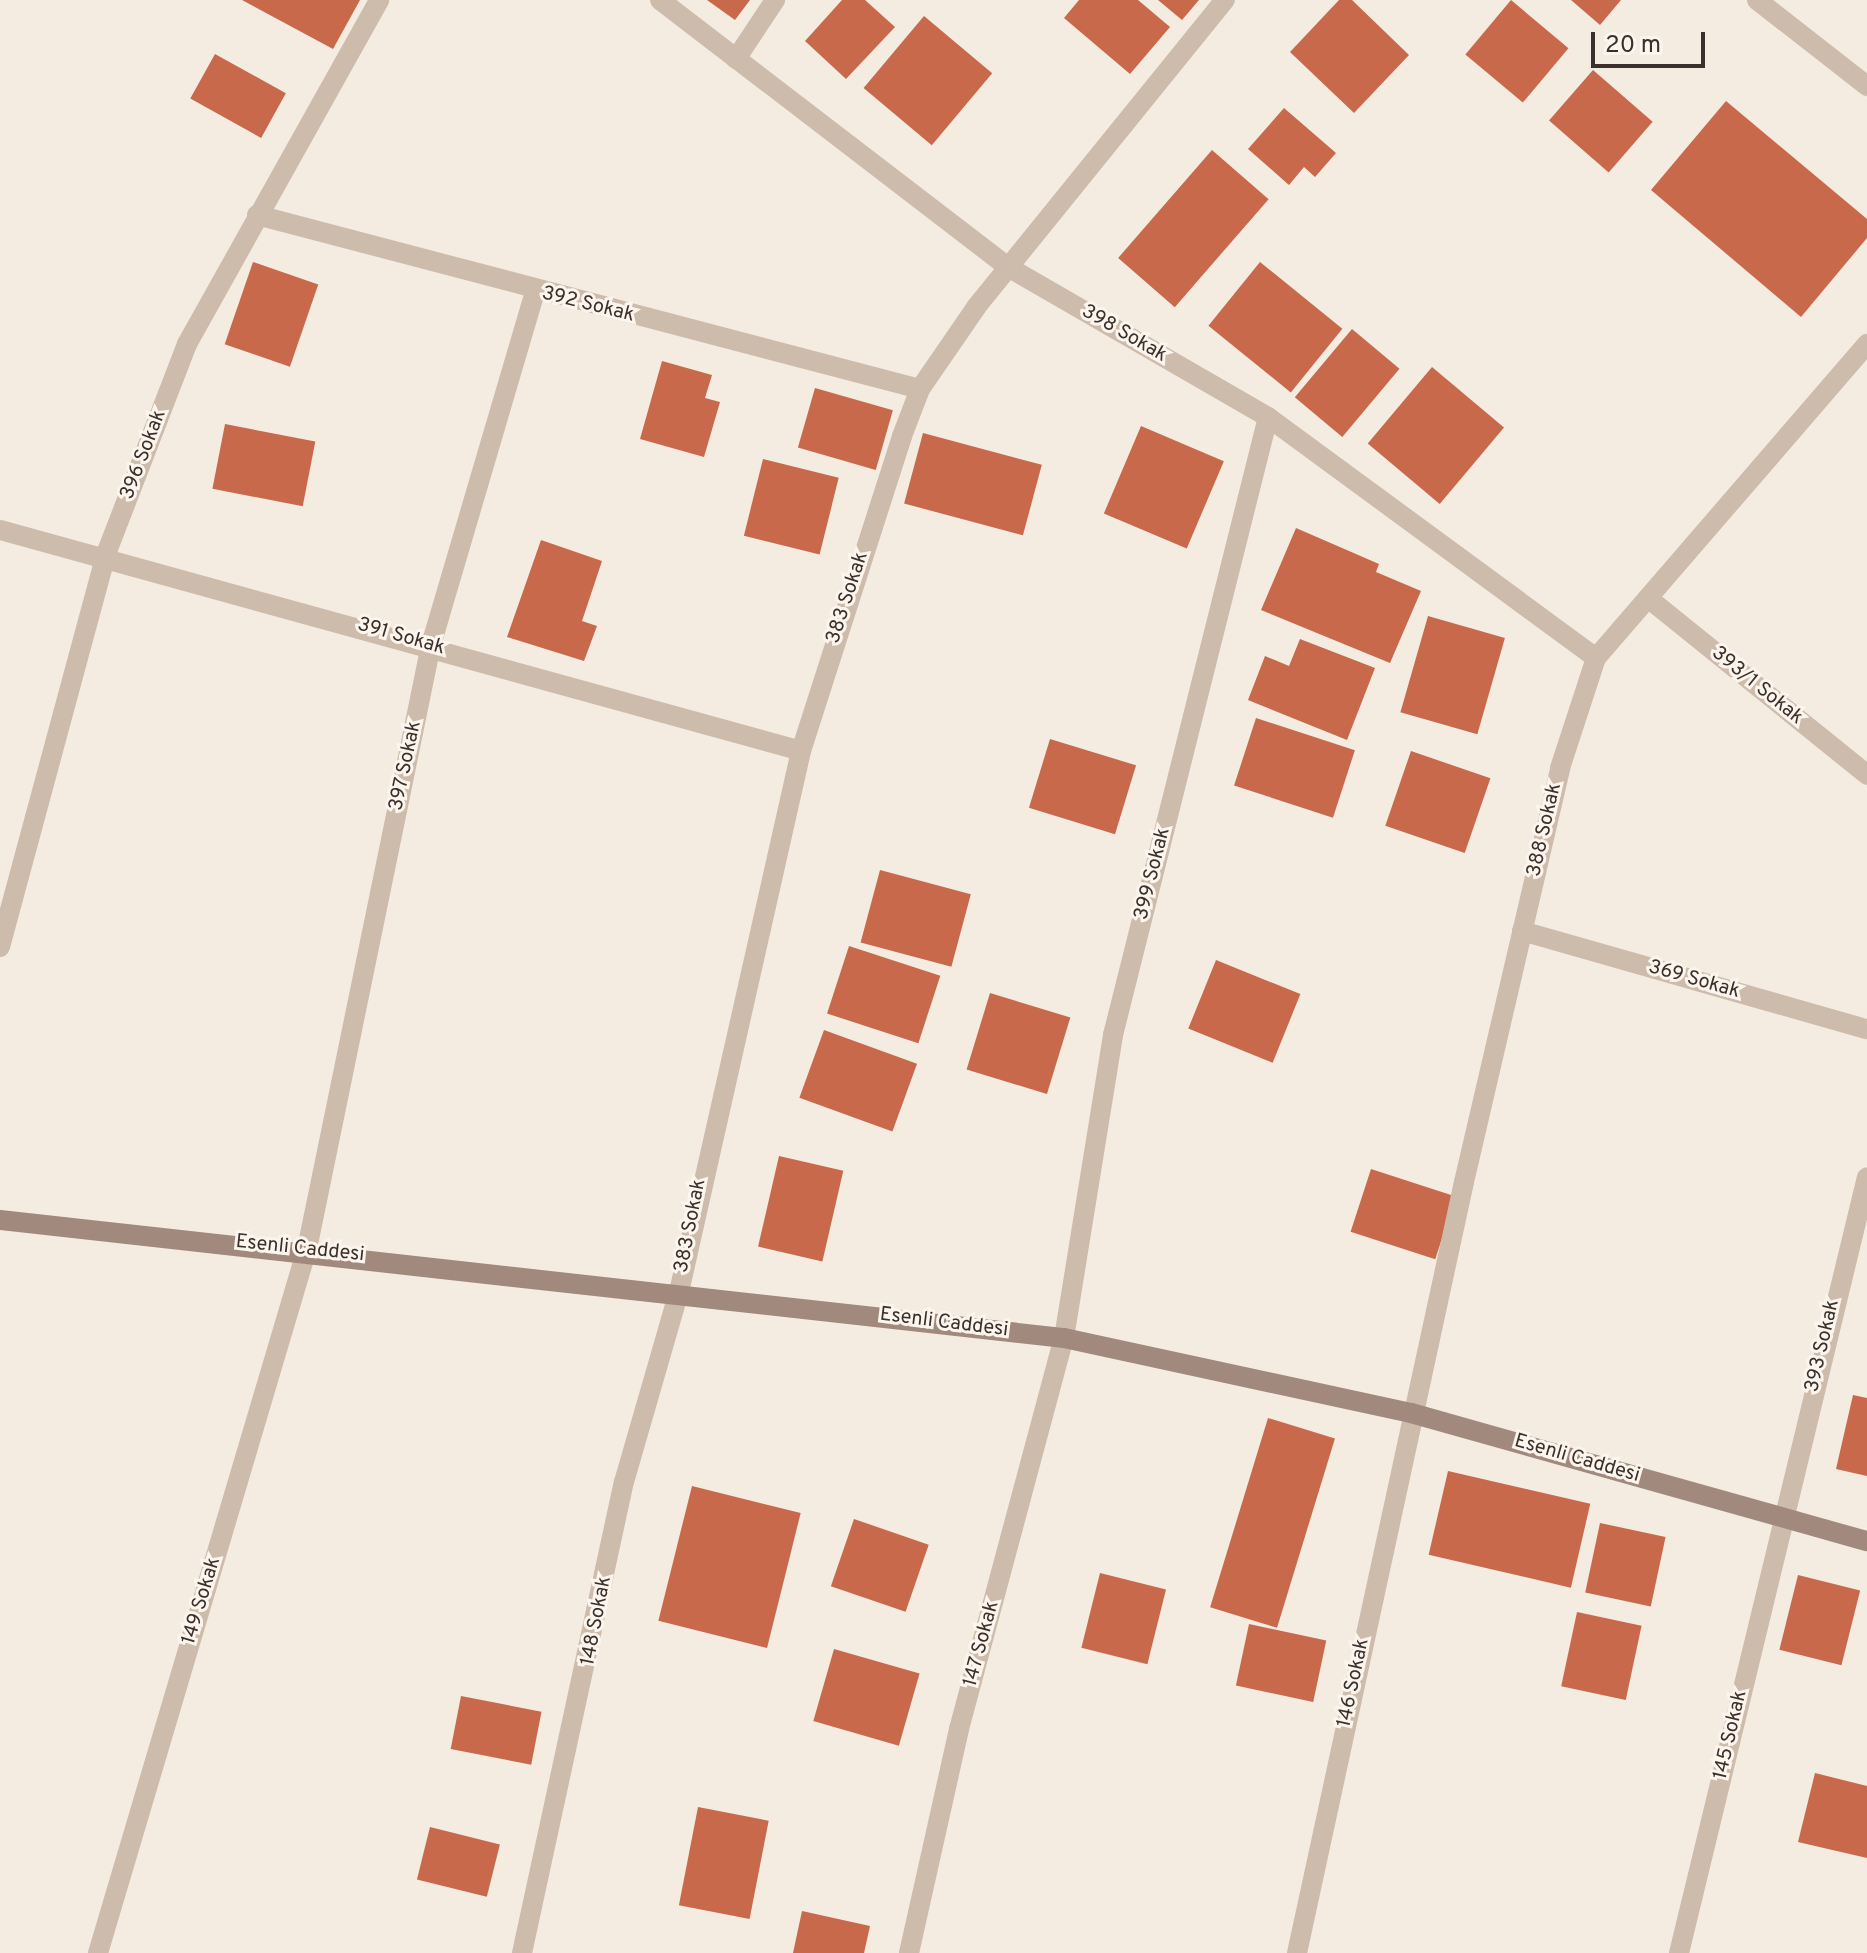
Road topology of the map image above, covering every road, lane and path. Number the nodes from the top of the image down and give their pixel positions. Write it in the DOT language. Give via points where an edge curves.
graph roads {
  1 [pos="379,0"];
  2 [pos="660,0"];
  3 [pos="775,0"];
  4 [pos="1225,0"];
  5 [pos="1757,0"];
  6 [pos="736,59"];
  7 [pos="1867,86"];
  8 [pos="257,215"];
  9 [pos="1008,267"];
  10 [pos="535,292"];
  11 [pos="1867,344"];
  12 [pos="920,389"];
  13 [pos="1268,417"];
  14 [pos="0,530"];
  15 [pos="106,554"];
  16 [pos="1648,598"];
  17 [pos="431,645"];
  18 [pos="1596,658"];
  19 [pos="801,751"];
  20 [pos="1867,775"];
  21 [pos="1522,931"];
  22 [pos="0,947"];
  23 [pos="1867,1029"];
  24 [pos="1867,1177"];
  25 [pos="0,1220"];
  26 [pos="307,1249"];
  27 [pos="679,1292"];
  28 [pos="1064,1338"];
  29 [pos="1411,1413"];
  30 [pos="1783,1517"];
  31 [pos="1867,1541"];
  32 [pos="98,1953"];
  33 [pos="522,1953"];
  34 [pos="909,1953"];
  35 [pos="1297,1953"];
  36 [pos="1679,1953"];
  1 -- 8 [label="street, 396 Sokak"];
  2 -- 6 [label="street, 398 Sokak"];
  3 -- 6 [label="street"];
  4 -- 9 [label="street, 383 Sokak"];
  5 -- 7 [label="street"];
  6 -- 9 [label="street, 398 Sokak"];
  8 -- 10 [label="street, 392 Sokak"];
  8 -- 15 [label="street, 396 Sokak" via="187,344"];
  9 -- 12 [label="street, 383 Sokak"];
  9 -- 13 [label="street, 398 Sokak"];
  10 -- 12 [label="street, 392 Sokak"];
  10 -- 17 [label="street, 397 Sokak"];
  11 -- 16 [label="street, 388 Sokak"];
  12 -- 19 [label="street, 383 Sokak"];
  13 -- 18 [label="street, 398 Sokak"];
  13 -- 28 [label="street, 399 Sokak" via="1113,1035"];
  14 -- 15 [label="street, 391 Sokak"];
  15 -- 17 [label="street, 391 Sokak"];
  15 -- 22 [label="street, 396 Sokak"];
  16 -- 18 [label="street, 388 Sokak"];
  16 -- 20 [label="street, 393/1 Sokak"];
  17 -- 19 [label="street, 391 Sokak"];
  17 -- 26 [label="street, 397 Sokak"];
  18 -- 21 [label="street, 388 Sokak" via="1560,768"];
  19 -- 27 [label="street, 383 Sokak"];
  21 -- 23 [label="street, 369 Sokak"];
  21 -- 29 [label="street, 388 Sokak"];
  24 -- 30 [label="street, 393 Sokak"];
  25 -- 26 [label="street, Esenli Caddesi"];
  26 -- 27 [label="street, Esenli Caddesi"];
  26 -- 32 [label="street, 149 Sokak"];
  27 -- 28 [label="street, Esenli Caddesi"];
  27 -- 33 [label="street, 148 Sokak" via="624,1482"];
  28 -- 29 [label="street, Esenli Caddesi"];
  28 -- 34 [label="street, 147 Sokak" via="959,1729"];
  29 -- 30 [label="street, Esenli Caddesi"];
  29 -- 35 [label="street, 146 Sokak"];
  30 -- 31 [label="street, Esenli Caddesi"];
  30 -- 36 [label="street, 145 Sokak"];
}
